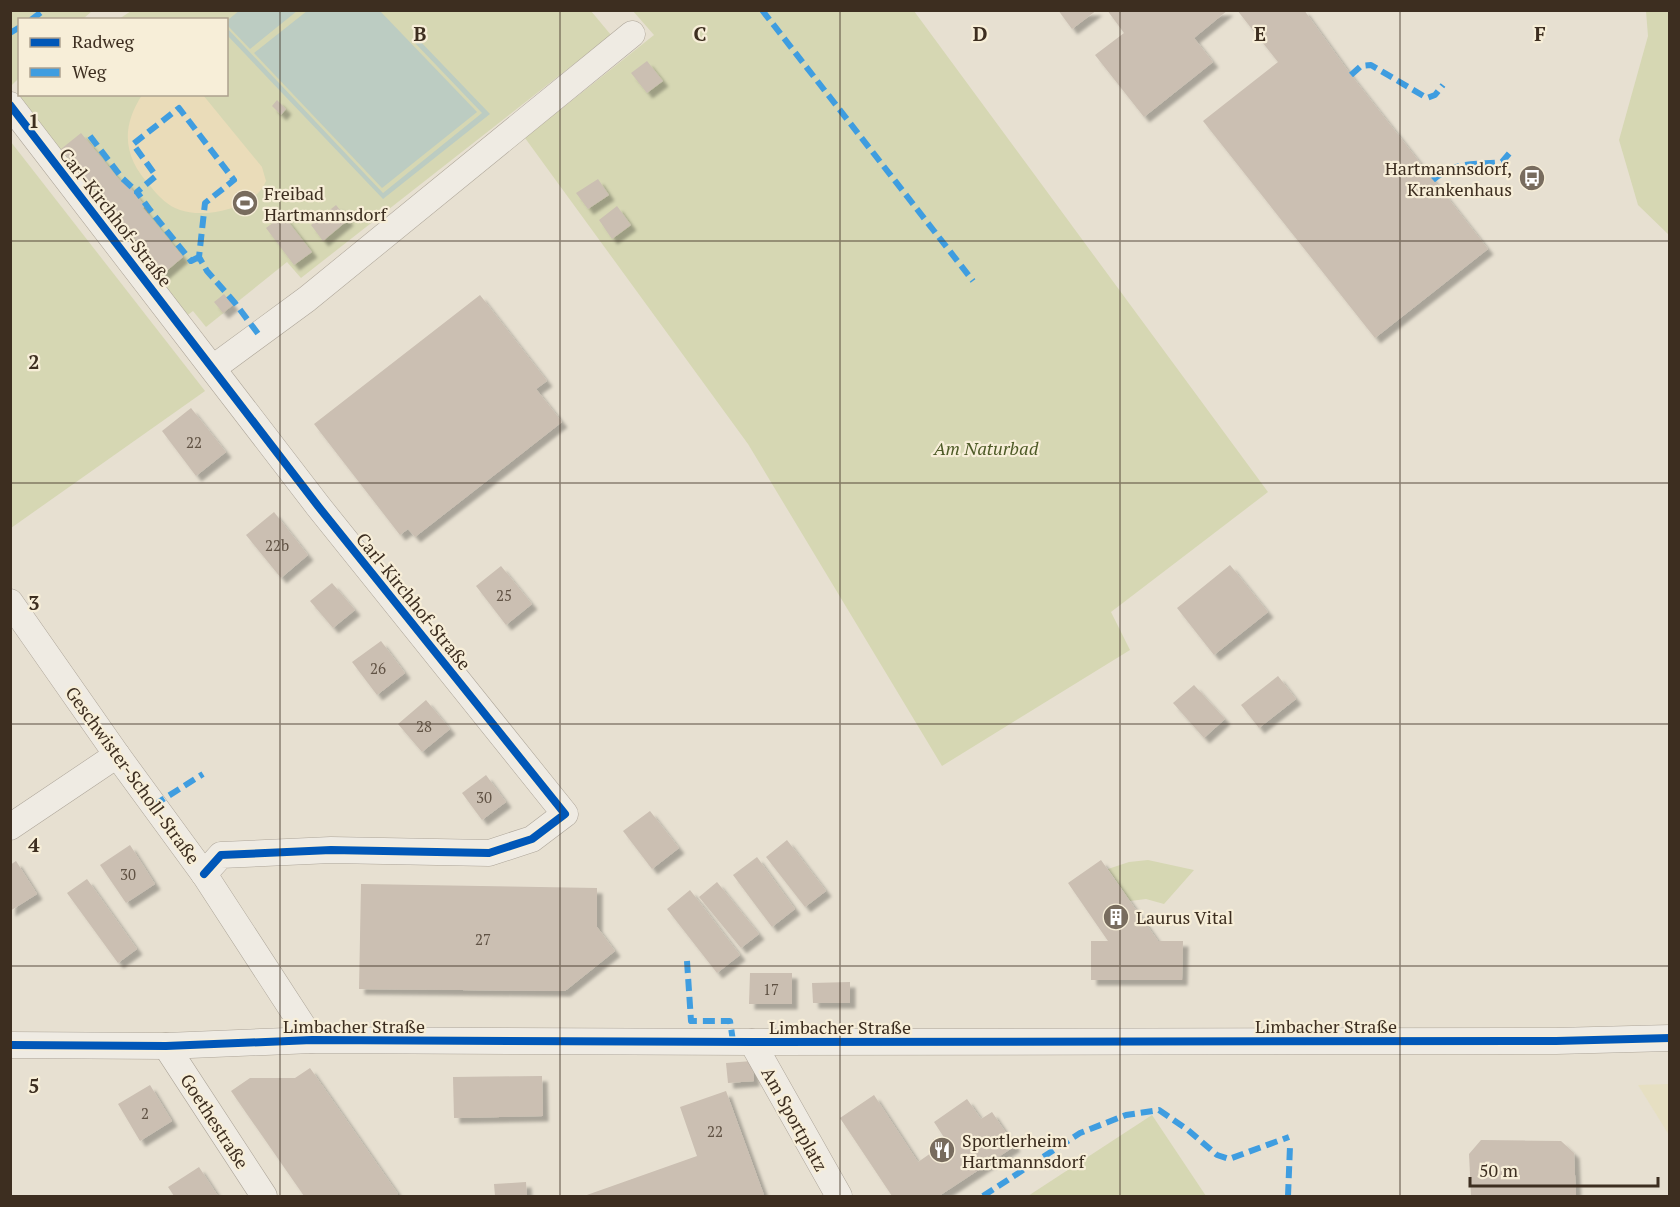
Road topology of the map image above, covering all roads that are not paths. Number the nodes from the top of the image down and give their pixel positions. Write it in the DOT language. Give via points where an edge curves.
graph roads {
  1 [pos="632,33"];
  2 [pos="10,105"];
  3 [pos="213,368"];
  4 [pos="10,602"];
  5 [pos="117,755"];
  6 [pos="10,827"];
  7 [pos="204,874"];
  8 [pos="1670,1038"];
  9 [pos="312,1040"];
  10 [pos="752,1042"];
  11 [pos="10,1045"];
  12 [pos="166,1046"];
  13 [pos="264,1197"];
  14 [pos="839,1197"];
  1 -- 3 [label="street" via="307,299"];
  2 -- 3 [label="street, Carl-Kirchhof-Straße"];
  3 -- 7 [label="street, Carl-Kirchhof-Straße" via="318,506 565,814 532,839 489,853 331,850 221,855"];
  4 -- 5 [label="street, Geschwister-Scholl-Straße"];
  5 -- 6 [label="street"];
  5 -- 7 [label="street, Geschwister-Scholl-Straße"];
  7 -- 9 [label="street, Geschwister-Scholl-Straße"];
  8 -- 10 [label="street, Limbacher Straße"];
  9 -- 10 [label="street, Limbacher Straße"];
  9 -- 12 [label="street, Limbacher Straße"];
  10 -- 14 [label="street, Am Sportplatz"];
  11 -- 12 [label="street, Limbacher Straße"];
  12 -- 13 [label="street, Goethestraße"];
}
